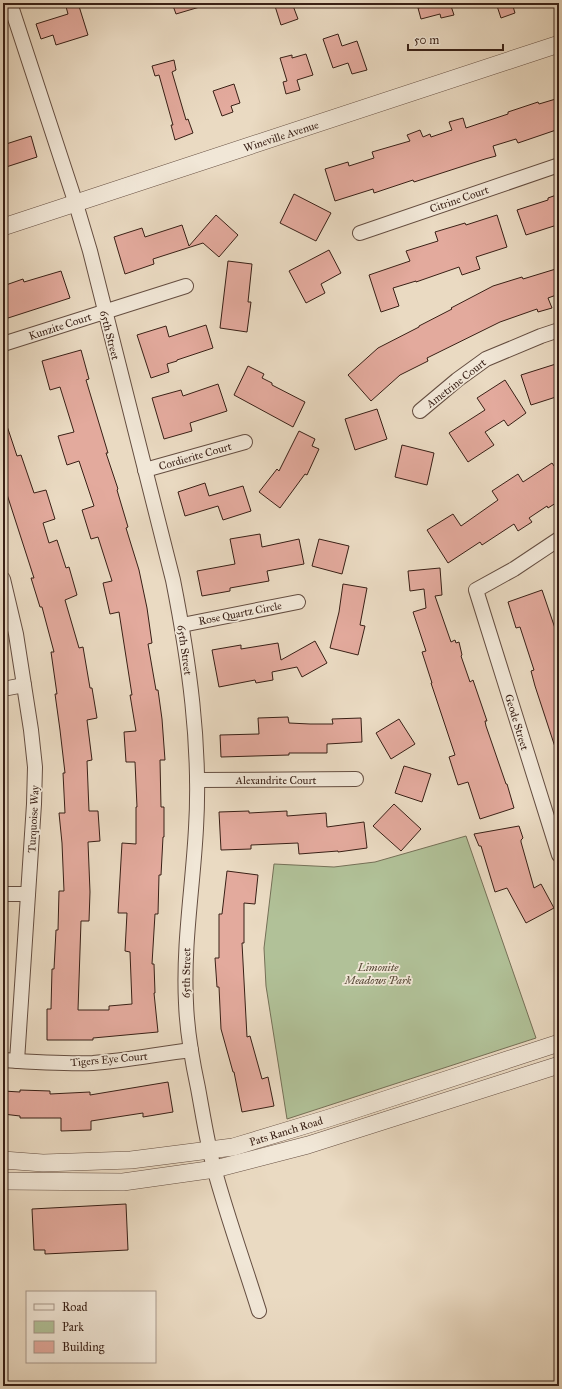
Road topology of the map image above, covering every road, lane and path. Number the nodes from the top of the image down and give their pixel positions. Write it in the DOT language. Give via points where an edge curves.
graph roads {
  1 [pos="10,3"];
  2 [pos="559,44"];
  3 [pos="559,165"];
  4 [pos="76,204"];
  5 [pos="3,227"];
  6 [pos="360,233"];
  7 [pos="186,286"];
  8 [pos="105,312"];
  9 [pos="559,330"];
  10 [pos="3,344"];
  11 [pos="420,411"];
  12 [pos="245,442"];
  13 [pos="145,470"];
  14 [pos="559,539"];
  15 [pos="3,579"];
  16 [pos="298,602"];
  17 [pos="182,625"];
  18 [pos="24,686"];
  19 [pos="3,689"];
  20 [pos="356,779"];
  21 [pos="197,780"];
  22 [pos="559,855"];
  23 [pos="3,894"];
  24 [pos="28,894"];
  25 [pos="559,1043"];
  26 [pos="191,1050"];
  27 [pos="10,1060"];
  28 [pos="559,1066"];
  29 [pos="210,1151"];
  30 [pos="3,1160"];
  31 [pos="214,1169"];
  32 [pos="3,1181"];
  33 [pos="259,1310"];
  1 -- 4 [label="street, 65th Street"];
  2 -- 4 [label="street, Wineville Avenue"];
  3 -- 6 [label="street, Citrine Court"];
  4 -- 5 [label="street, Wineville Avenue"];
  4 -- 8 [label="street, 65th Street"];
  7 -- 8 [label="street, Kunzite Court"];
  8 -- 10 [label="street, Kunzite Court"];
  8 -- 13 [label="street, 65th Street"];
  9 -- 11 [label="street, Ametrine Court" via="486,359"];
  12 -- 13 [label="street, Cordierite Court"];
  13 -- 17 [label="street, 65th Street"];
  14 -- 22 [label="street, Geode Street" via="514,569 476,590"];
  15 -- 18 [label="street, Turquoise Way" via="16,634"];
  16 -- 17 [label="street, Rose Quartz Circle"];
  17 -- 21 [label="street, 65th Street" via="196,732"];
  18 -- 19 [label="street"];
  18 -- 24 [label="street, Turquoise Way" via="35,767"];
  20 -- 21 [label="street, Alexandrite Court"];
  21 -- 26 [label="street, 65th Street" via="185,978"];
  23 -- 24 [label="street"];
  24 -- 27 [label="street, Turquoise Way"];
  25 -- 29 [label="street, Pats Ranch Road" via="329,1118 233,1147"];
  26 -- 27 [label="street, Tigers Eye Court" via="93,1063"];
  26 -- 29 [label="street, 65th Street"];
  28 -- 31 [label="street, Pats Ranch Road" via="308,1145"];
  29 -- 30 [label="street, Pats Ranch Road" via="131,1160 43,1163"];
  29 -- 31 [label="street, 65th Street"];
  31 -- 32 [label="street, Pats Ranch Road" via="123,1182"];
  31 -- 33 [label="street, 65th Street"];
}
